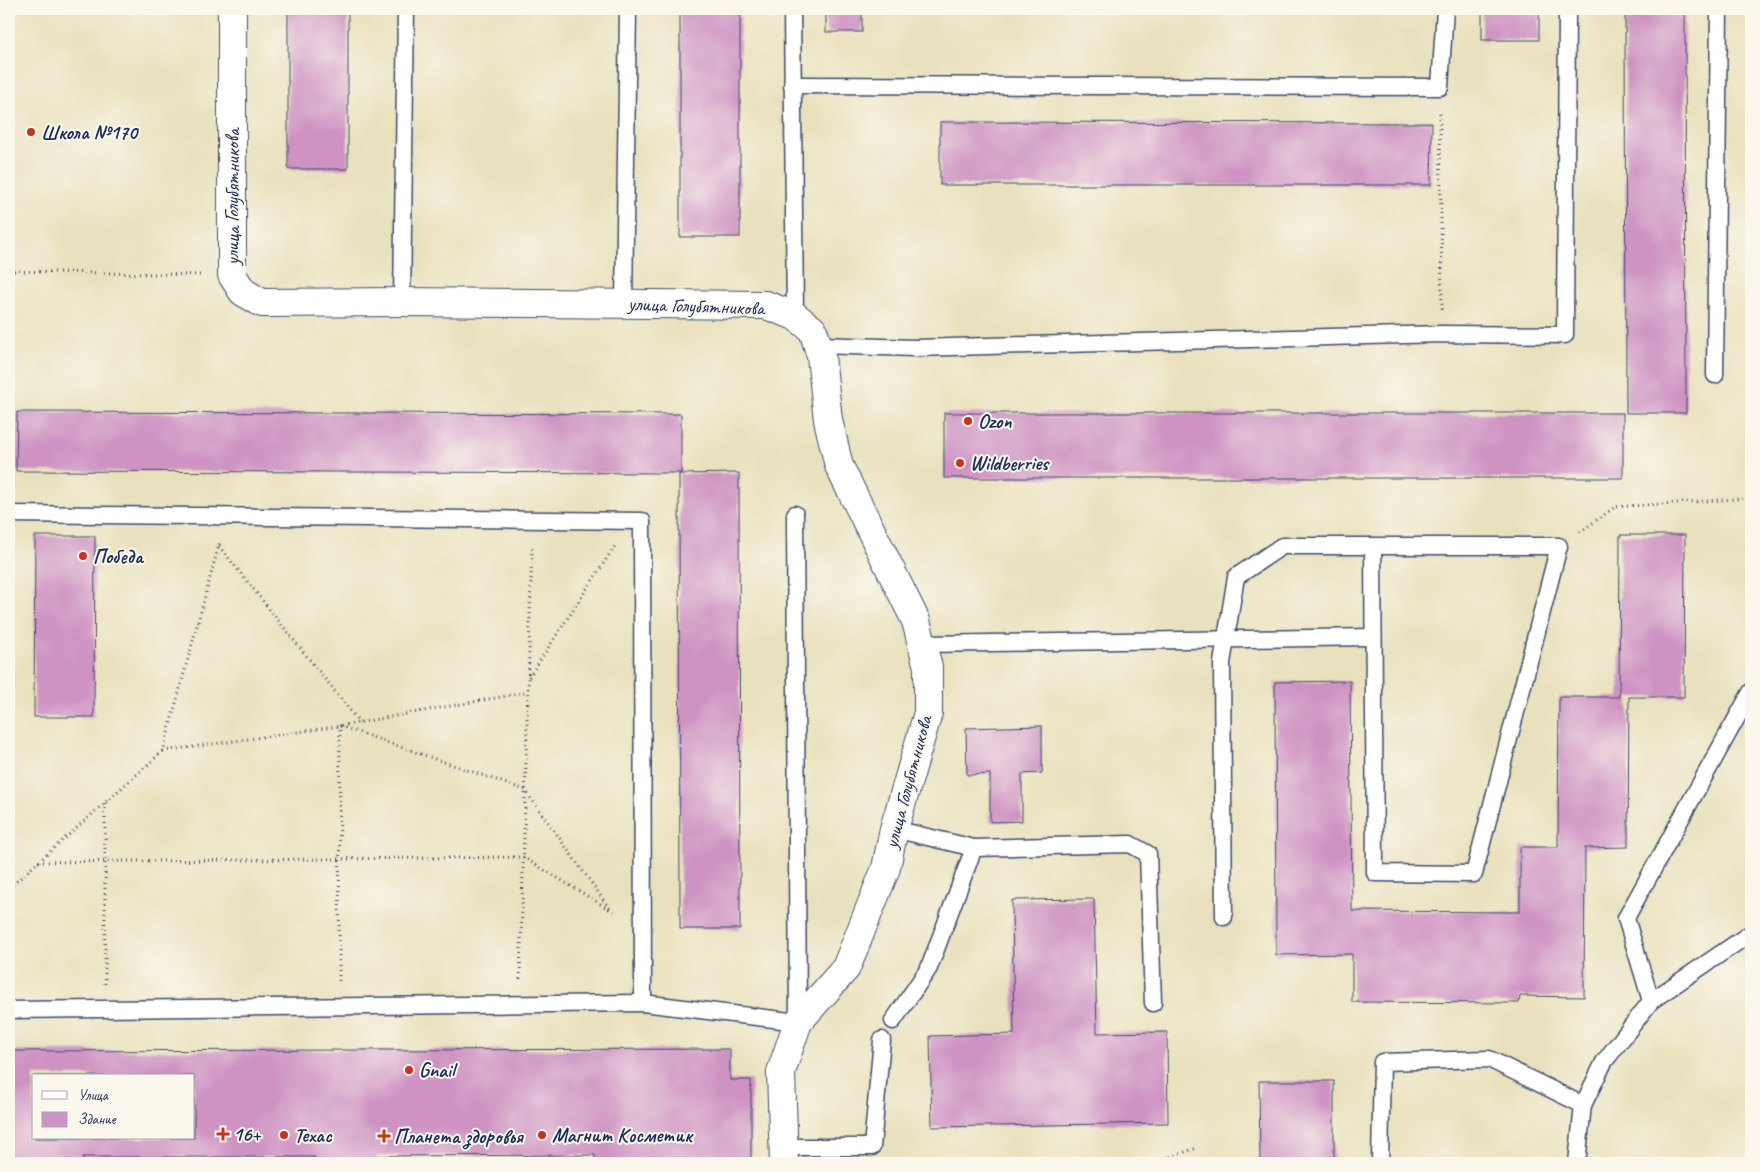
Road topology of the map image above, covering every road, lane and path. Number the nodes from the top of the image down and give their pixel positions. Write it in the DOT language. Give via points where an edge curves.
graph roads {
  1 [pos="232,9"];
  2 [pos="406,9"];
  3 [pos="628,9"];
  4 [pos="792,9"];
  5 [pos="1444,9"];
  6 [pos="1567,9"];
  7 [pos="1719,9"];
  8 [pos="792,85"];
  9 [pos="1440,87"];
  10 [pos="9,271"];
  11 [pos="232,275"];
  12 [pos="402,302"];
  13 [pos="624,304"];
  14 [pos="795,316"];
  15 [pos="1442,334"];
  16 [pos="817,345"];
  17 [pos="1714,376"];
  18 [pos="1751,498"];
  19 [pos="9,514"];
  20 [pos="795,514"];
  21 [pos="226,516"];
  22 [pos="532,520"];
  23 [pos="632,521"];
  24 [pos="218,545"];
  25 [pos="1373,546"];
  26 [pos="1559,546"];
  27 [pos="1374,637"];
  28 [pos="1226,638"];
  29 [pos="922,644"];
  30 [pos="528,678"];
  31 [pos="528,692"];
  32 [pos="1751,692"];
  33 [pos="360,723"];
  34 [pos="340,726"];
  35 [pos="163,751"];
  36 [pos="525,790"];
  37 [pos="105,803"];
  38 [pos="894,829"];
  39 [pos="974,848"];
  40 [pos="523,857"];
  41 [pos="339,859"];
  42 [pos="105,861"];
  43 [pos="38,862"];
  44 [pos="9,888"];
  45 [pos="612,911"];
  46 [pos="1224,917"];
  47 [pos="643,930"];
  48 [pos="1751,933"];
  49 [pos="1651,1001"];
  50 [pos="643,1003"];
  51 [pos="1153,1003"];
  52 [pos="519,1004"];
  53 [pos="339,1006"];
  54 [pos="105,1009"];
  55 [pos="9,1010"];
  56 [pos="893,1021"];
  57 [pos="798,1022"];
  58 [pos="882,1040"];
  59 [pos="1582,1105"];
  60 [pos="1197,1148"];
  61 [pos="785,1155"];
  62 [pos="1151,1163"];
  63 [pos="1380,1163"];
  64 [pos="1577,1163"];
  1 -- 11 [label="street, улица Голубятникова"];
  2 -- 12 [label="lane"];
  3 -- 13 [label="lane"];
  4 -- 8 [label="lane"];
  5 -- 9 [label="lane"];
  6 -- 15 [label="lane" via="1565,335"];
  7 -- 17 [label="lane"];
  8 -- 9 [label="lane"];
  8 -- 14 [label="lane"];
  9 -- 15 [label="path"];
  10 -- 11 [label="path"];
  11 -- 12 [label="street, улица Голубятникова" via="243,292 262,303"];
  12 -- 13 [label="street, улица Голубятникова"];
  13 -- 14 [label="street, улица Голубятникова" via="766,305"];
  14 -- 16 [label="street, улица Голубятникова" via="813,330"];
  15 -- 16 [label="lane" via="916,348"];
  16 -- 29 [label="street, улица Голубятникова" via="828,420 840,466 916,621"];
  18 -- 26 [label="path" via="1615,506"];
  19 -- 21 [label="lane"];
  20 -- 57 [label="lane"];
  21 -- 22 [label="lane"];
  21 -- 24 [label="path"];
  22 -- 23 [label="lane"];
  22 -- 30 [label="path"];
  23 -- 30 [label="path"];
  23 -- 47 [label="lane" via="642,521"];
  24 -- 33 [label="path"];
  24 -- 35 [label="path"];
  25 -- 26 [label="lane"];
  25 -- 27 [label="lane"];
  25 -- 28 [label="lane" via="1282,546 1236,577"];
  26 -- 27 [label="lane" via="1474,874 1375,872"];
  27 -- 28 [label="lane"];
  28 -- 29 [label="lane"];
  28 -- 46 [label="lane" via="1222,664"];
  29 -- 38 [label="street, улица Голубятникова" via="928,667 928,713"];
  30 -- 31 [label="path"];
  31 -- 33 [label="path"];
  31 -- 36 [label="path"];
  32 -- 49 [label="lane" via="1626,918"];
  33 -- 34 [label="path"];
  34 -- 35 [label="path"];
  34 -- 36 [label="path"];
  34 -- 41 [label="path"];
  35 -- 37 [label="path"];
  36 -- 40 [label="path"];
  36 -- 45 [label="path"];
  37 -- 42 [label="path"];
  37 -- 43 [label="path"];
  38 -- 39 [label="lane"];
  38 -- 57 [label="street, улица Голубятникова" via="886,868 846,968"];
  39 -- 51 [label="lane" via="1130,844 1148,854"];
  39 -- 56 [label="lane" via="929,968"];
  40 -- 41 [label="path"];
  40 -- 45 [label="path"];
  40 -- 52 [label="path"];
  41 -- 42 [label="path"];
  41 -- 53 [label="path"];
  42 -- 43 [label="path"];
  42 -- 54 [label="path"];
  43 -- 44 [label="path"];
  45 -- 47 [label="path"];
  47 -- 50 [label="lane"];
  48 -- 49 [label="lane"];
  49 -- 59 [label="lane" via="1604,1062"];
  50 -- 52 [label="lane"];
  50 -- 57 [label="lane"];
  52 -- 53 [label="lane"];
  53 -- 54 [label="lane"];
  54 -- 55 [label="lane"];
  57 -- 61 [label="street, улица Голубятникова" via="781,1072"];
  58 -- 61 [label="lane" via="872,1147"];
  59 -- 63 [label="lane" via="1489,1059 1382,1062"];
  59 -- 64 [label="lane"];
  60 -- 62 [label="path"];
}
